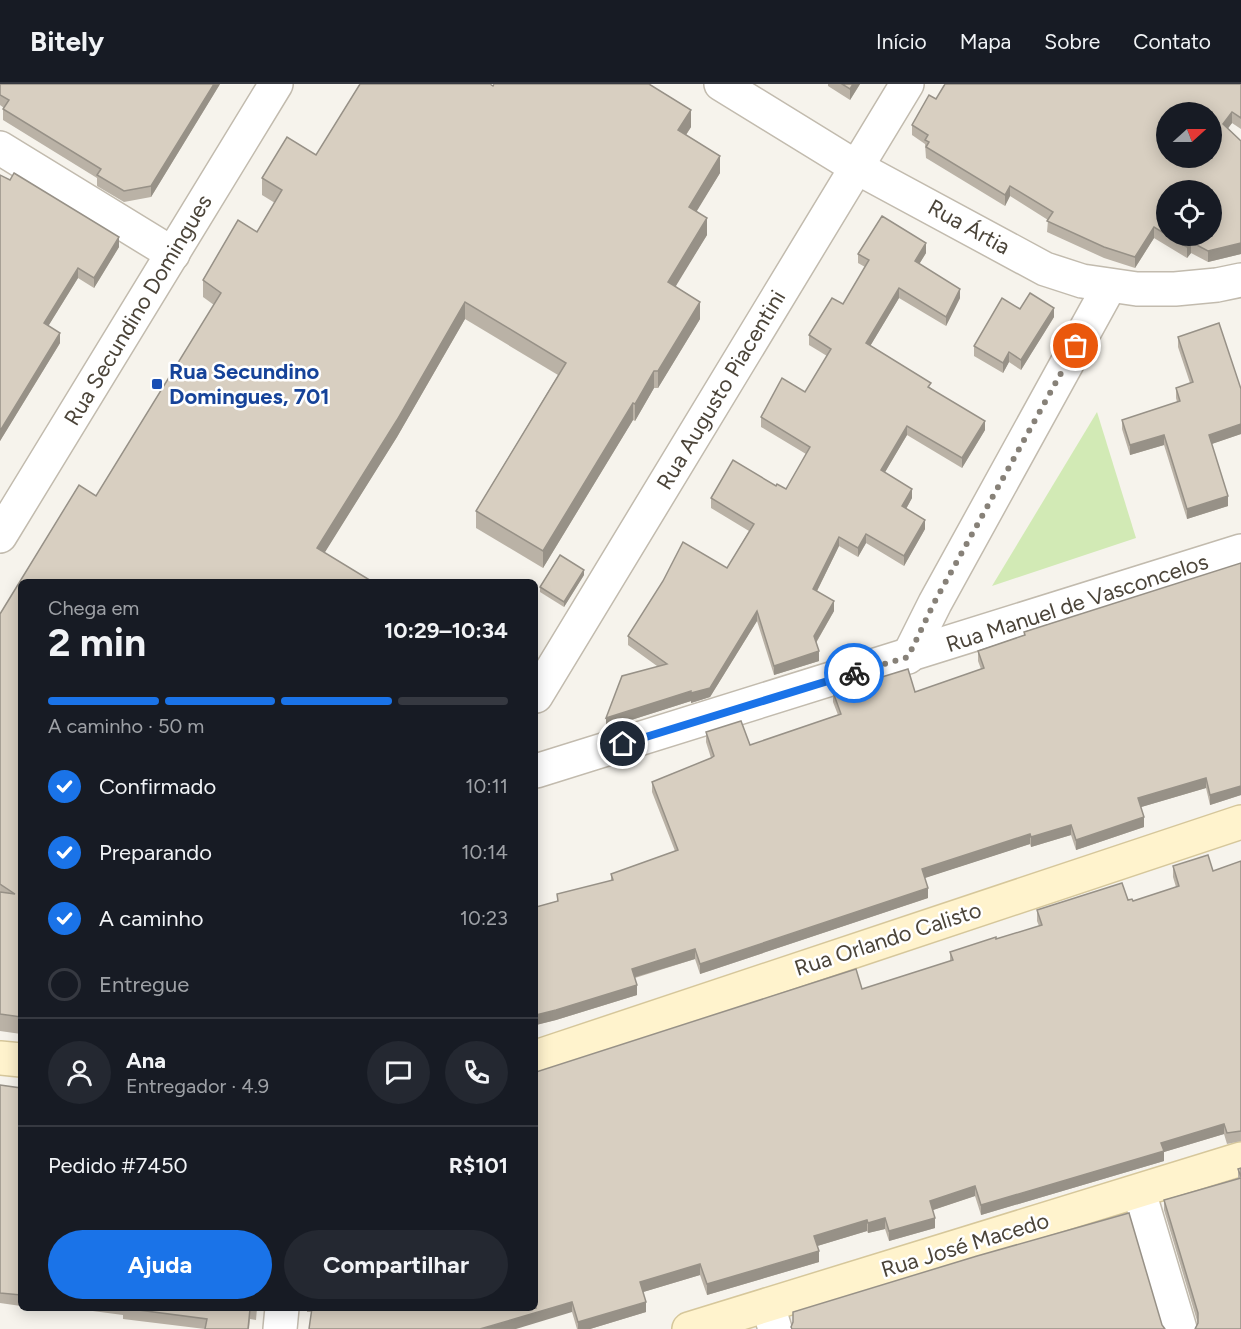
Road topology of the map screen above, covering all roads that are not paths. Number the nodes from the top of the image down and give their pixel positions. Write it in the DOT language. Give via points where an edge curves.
graph roads {
  1 [pos="276,84"];
  2 [pos="721,84"];
  3 [pos="907,84"];
  4 [pos="0,148"];
  5 [pos="856,167"];
  6 [pos="173,254"];
  7 [pos="1241,280"];
  8 [pos="1109,287"];
  9 [pos="0,537"];
  10 [pos="1241,551"];
  11 [pos="908,657"];
  12 [pos="538,693"];
  13 [pos="538,770"];
  14 [pos="1241,822"];
  15 [pos="538,1056"];
  16 [pos="0,1058"];
  17 [pos="18,1060"];
  18 [pos="1241,1160"];
  19 [pos="1139,1192"];
  20 [pos="282,1311"];
  21 [pos="772,1317"];
  22 [pos="280,1329"];
  23 [pos="689,1329"];
  24 [pos="1180,1329"];
  1 -- 6 [label="street, Rua Secundino Domingues"];
  2 -- 5 [label="street, Rua Ártia"];
  3 -- 5 [label="street, Rua Augusto Piacentini"];
  4 -- 6 [label="street"];
  5 -- 8 [label="street, Rua Ártia" via="1045,269"];
  5 -- 12 [label="street, Rua Augusto Piacentini"];
  6 -- 9 [label="street, Rua Secundino Domingues"];
  7 -- 8 [label="street, Rua Ártia" via="1175,289"];
  8 -- 11 [label="street"];
  10 -- 11 [label="street, Rua Manuel de Vasconcelos"];
  11 -- 13 [label="street, Rua Manuel de Vasconcelos"];
  14 -- 15 [label="street, Rua Orlando Calisto"];
  16 -- 17 [label="street"];
  18 -- 19 [label="street, Rua José Macedo"];
  19 -- 21 [label="street, Rua José Macedo"];
  19 -- 24 [label="street"];
  20 -- 22 [label="street"];
  21 -- 23 [label="street, Rua José Macedo"];
}
